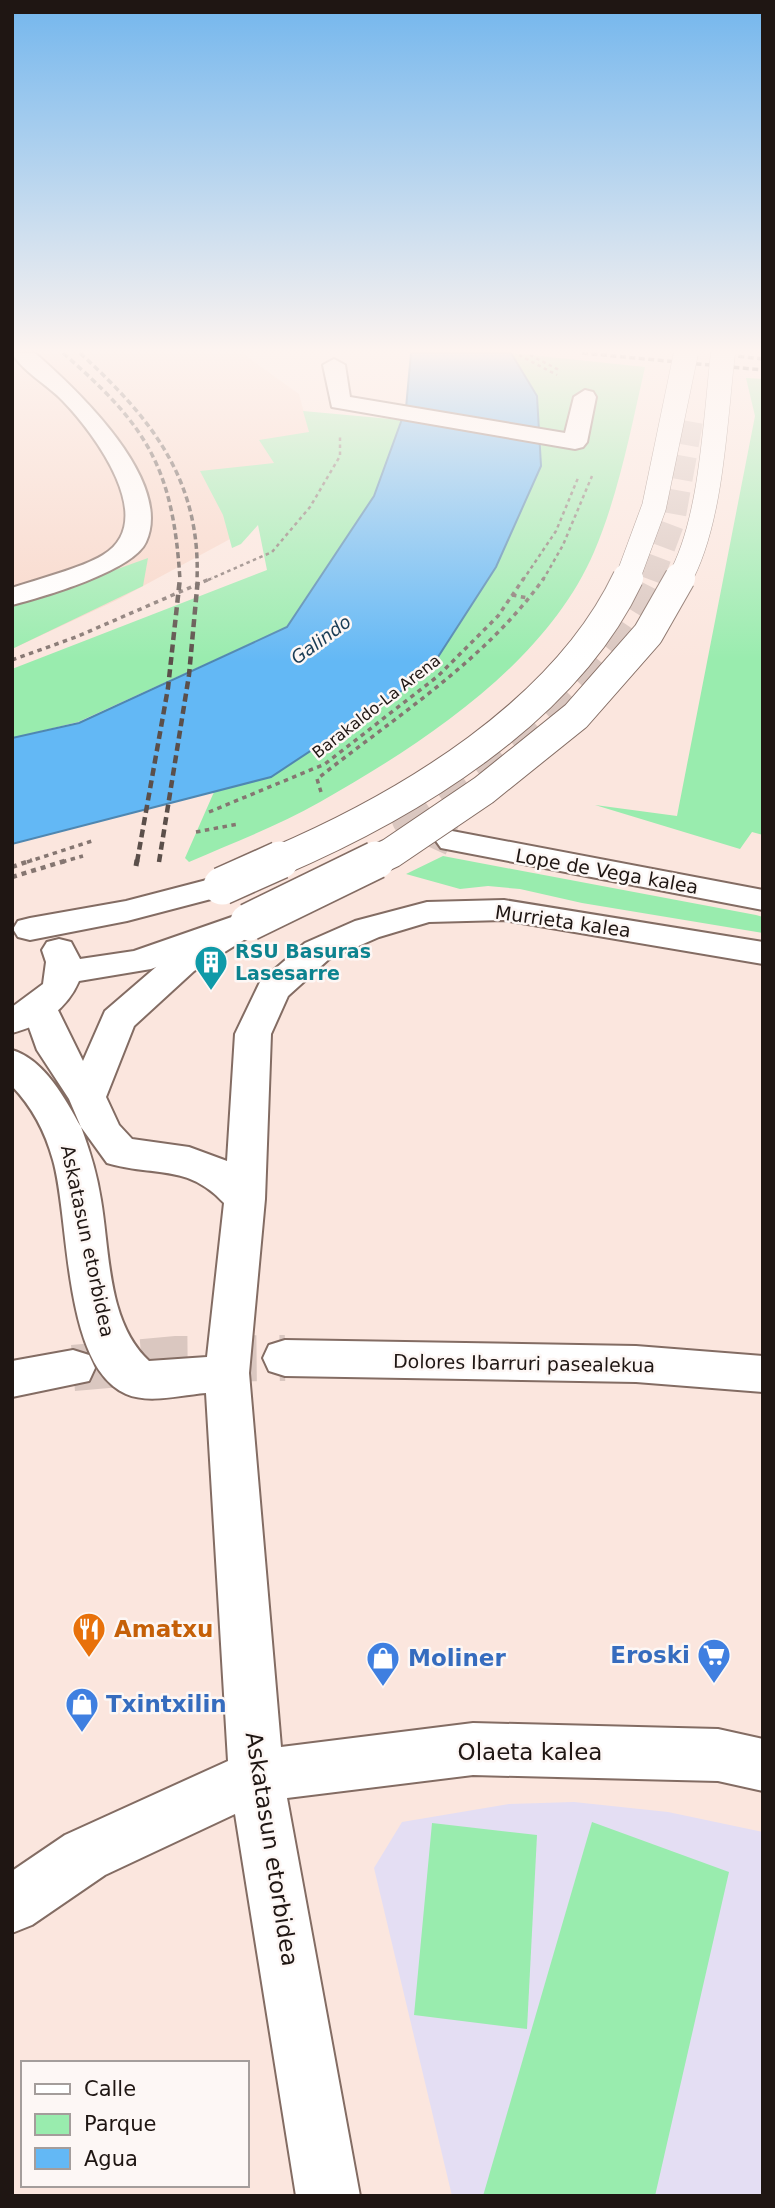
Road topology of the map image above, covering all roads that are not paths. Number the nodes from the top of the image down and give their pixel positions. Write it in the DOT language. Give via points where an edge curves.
graph roads {
  1 [pos="119,456"];
  2 [pos="662,456"];
  3 [pos="710,456"];
  4 [pos="12,597"];
  5 [pos="452,841"];
  6 [pos="763,900"];
  7 [pos="249,922"];
  8 [pos="21,928"];
  9 [pos="763,953"];
  10 [pos="66,972"];
  11 [pos="26,1014"];
  12 [pos="12,1063"];
  13 [pos="251,1085"];
  14 [pos="87,1097"];
  15 [pos="175,1156"];
  16 [pos="245,1199"];
  17 [pos="285,1359"];
  18 [pos="73,1368"];
  19 [pos="227,1373"];
  20 [pos="763,1374"];
  21 [pos="12,1379"];
  22 [pos="763,1765"];
  23 [pos="256,1776"];
  24 [pos="12,1905"];
  25 [pos="328,2196"];
  1 -- 4 [label="street" via="139,510 134,541 112,561"];
  2 -- 8 [label="street, bridge" via="639,555 608,615 545,692 458,762 365,821 222,886 127,911"];
  3 -- 7 [label="street, bridge" via="690,561 648,634 576,716 484,790 391,853"];
  5 -- 6 [label="street, Lope de Vega kalea"];
  7 -- 10 [label="street" via="139,961"];
  7 -- 14 [label="street" via="182,963 118,1020"];
  8 -- 10 [label="street" via="57,946"];
  9 -- 13 [label="street, Murrieta kalea" via="504,911 427,912 366,929 317,951 273,990 253,1034"];
  10 -- 11 [label="street" via="57,990"];
  11 -- 14 [label="street, Askatasun etorbidea"];
  12 -- 19 [label="street, Askatasun etorbidea" via="33,1080 59,1117 73,1154 97,1301 111,1351 139,1380"];
  13 -- 15 [label="street, Askatasun etorbidea" via="219,1140"];
  13 -- 16 [label="street, Askatasun etorbidea"];
  14 -- 15 [label="street, Askatasun etorbidea" via="103,1132 121,1153"];
  15 -- 16 [label="street, Askatasun etorbidea" via="228,1178"];
  16 -- 19 [label="street, Askatasun etorbidea"];
  17 -- 20 [label="street, Dolores Ibarruri pasealekua" via="636,1364"];
  18 -- 21 [label="street"];
  19 -- 23 [label="street, Askatasun etorbidea"];
  22 -- 23 [label="street, Olaeta kalea" via="718,1755 473,1749"];
  23 -- 24 [label="street, Olaeta kalea" via="85,1855"];
  23 -- 25 [label="street, Askatasun etorbidea"];
}
